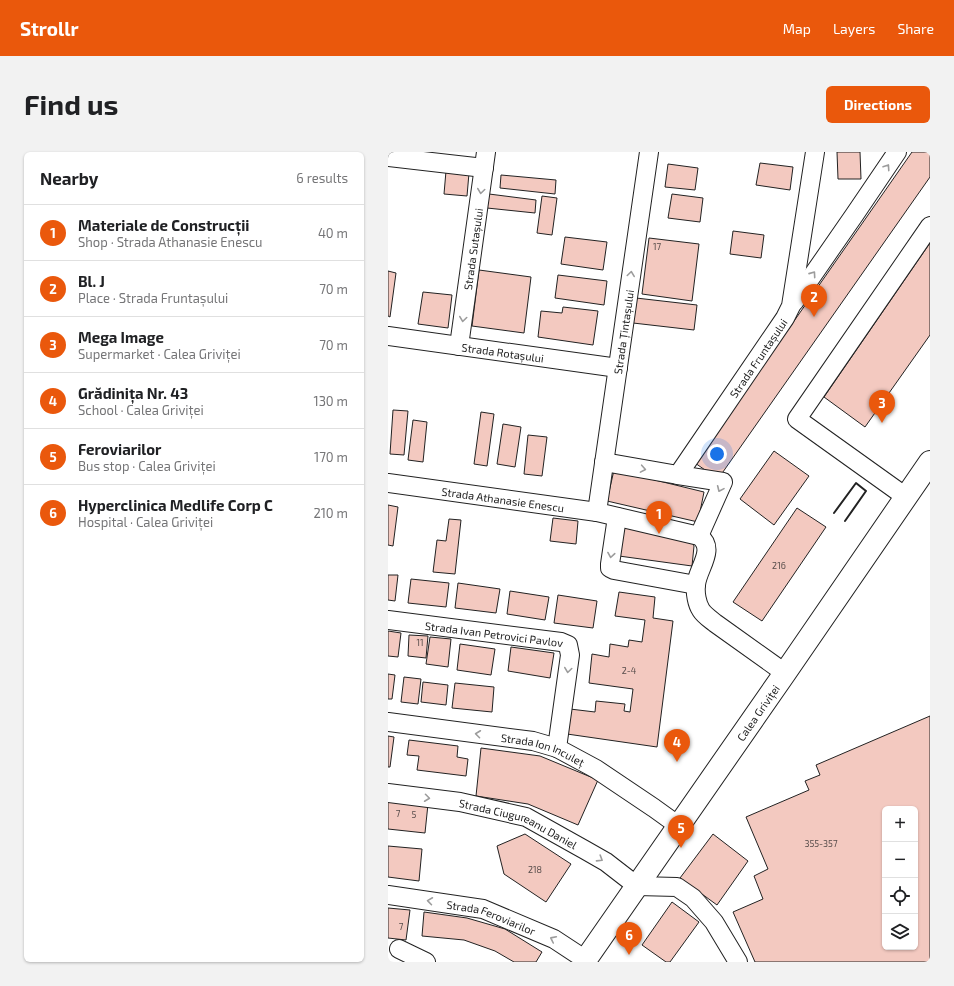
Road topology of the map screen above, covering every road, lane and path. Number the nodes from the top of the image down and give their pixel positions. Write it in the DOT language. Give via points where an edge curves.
graph roads {
  1 [pos="649,152"];
  2 [pos="815,152"];
  3 [pos="897,152"];
  4 [pos="388,157"];
  5 [pos="485,160"];
  6 [pos="930,226"];
  7 [pos="791,306"];
  8 [pos="388,336"];
  9 [pos="459,346"];
  10 [pos="618,368"];
  11 [pos="604,462"];
  12 [pos="930,462"];
  13 [pos="678,475"];
  14 [pos="388,483"];
  15 [pos="906,497"];
  16 [pos="597,512"];
  17 [pos="618,517"];
  18 [pos="699,536"];
  19 [pos="696,585"];
  20 [pos="388,620"];
  21 [pos="785,673"];
  22 [pos="388,722"];
  23 [pos="557,748"];
  24 [pos="388,793"];
  25 [pos="679,826"];
  26 [pos="637,886"];
  27 [pos="388,895"];
  28 [pos="399,949"];
  29 [pos="585,961"];
  30 [pos="426,962"];
  31 [pos="738,962"];
  10 -- 1 [label="street, Strada Țintașului, one-way"];
  2 -- 7 [label="street, Strada Fruntașului"];
  7 -- 3 [label="street, one-way"];
  4 -- 5 [label="street"];
  5 -- 9 [label="street, Strada Sutașului, one-way"];
  6 -- 15 [label="street" via="797,418"];
  7 -- 13 [label="street, Strada Fruntașului"];
  8 -- 9 [label="street, Strada Rotașului"];
  9 -- 10 [label="street, Strada Rotașului"];
  10 -- 11 [label="street, Strada Țintașului"];
  11 -- 13 [label="street, one-way"];
  11 -- 16 [label="street, Strada Țintașului"];
  12 -- 15 [label="main road, Calea Griviței"];
  13 -- 18 [label="street, one-way" via="723,482"];
  14 -- 16 [label="street, Strada Athanasie Enescu"];
  15 -- 21 [label="main road, Calea Griviței"];
  16 -- 17 [label="street, Strada Athanasie Enescu"];
  17 -- 18 [label="street, Strada Athanasie Enescu"];
  17 -- 19 [label="street, one-way" via="610,568"];
  18 -- 19 [label="street" via="704,539 707,550"];
  19 -- 21 [label="street" via="698,603 706,617"];
  20 -- 23 [label="street, Strada Ivan Petrovici Pavlov, one-way" via="560,642 568,646 570,655"];
  21 -- 25 [label="main road, Calea Griviței"];
  23 -- 22 [label="street, Strada Ion Inculeț, one-way" via="533,741"];
  23 -- 25 [label="street, Strada Ion Inculeț" via="596,769"];
  24 -- 26 [label="street, Strada Ciugureanu Daniel, one-way" via="460,802 526,817 601,859"];
  25 -- 26 [label="main road, Calea Griviței"];
  26 -- 29 [label="main road, Calea Griviței"];
  26 -- 31 [label="street" via="677,887 693,898 714,922"];
  29 -- 27 [label="street, Strada Feroviarilor, one-way" via="554,939 483,909"];
  28 -- 30 [label="street"];
}
